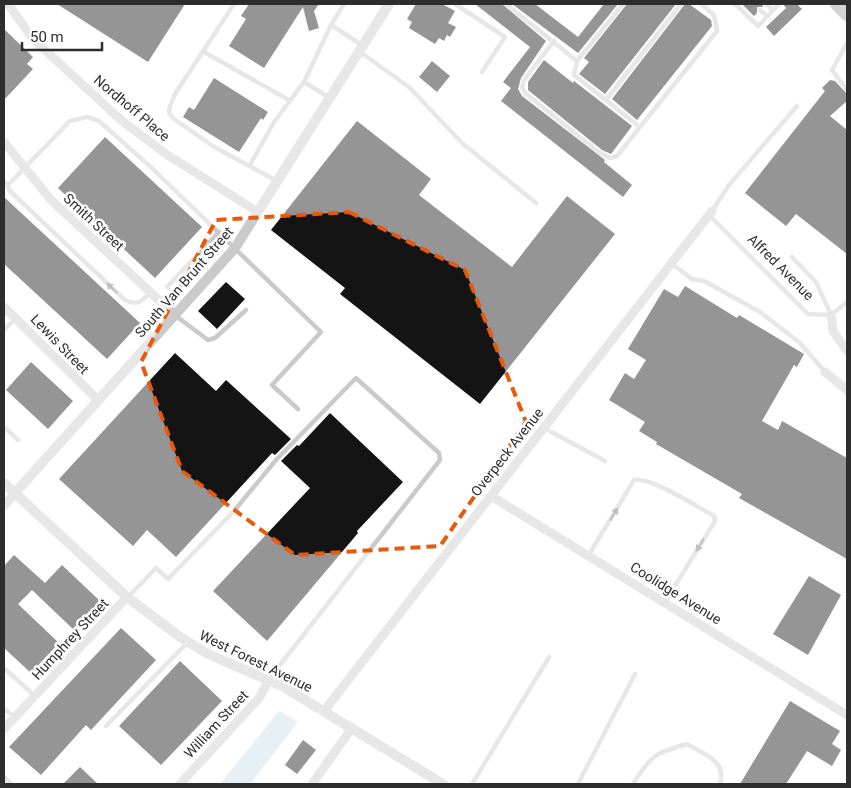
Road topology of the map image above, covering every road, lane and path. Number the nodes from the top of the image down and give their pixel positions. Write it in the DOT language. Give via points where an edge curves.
graph roads {
  1 [pos="8,4"];
  2 [pos="234,4"];
  3 [pos="344,4"];
  4 [pos="389,4"];
  5 [pos="456,4"];
  6 [pos="506,4"];
  7 [pos="622,4"];
  8 [pos="680,4"];
  9 [pos="701,4"];
  10 [pos="735,4"];
  11 [pos="766,4"];
  12 [pos="779,4"];
  13 [pos="837,4"];
  14 [pos="760,10"];
  15 [pos="773,10"];
  16 [pos="847,14"];
  17 [pos="767,16"];
  18 [pos="331,25"];
  19 [pos="554,41"];
  20 [pos="847,43"];
  21 [pos="362,48"];
  22 [pos="204,52"];
  23 [pos="576,61"];
  24 [pos="482,72"];
  25 [pos="304,82"];
  26 [pos="847,90"];
  27 [pos="331,98"];
  28 [pos="289,100"];
  29 [pos="606,100"];
  30 [pos="797,106"];
  31 [pos="640,127"];
  32 [pos="4,142"];
  33 [pos="250,165"];
  34 [pos="23,167"];
  35 [pos="278,181"];
  36 [pos="6,183"];
  37 [pos="536,203"];
  38 [pos="258,212"];
  39 [pos="710,213"];
  40 [pos="219,232"];
  41 [pos="235,248"];
  42 [pos="792,257"];
  43 [pos="671,263"];
  44 [pos="167,287"];
  45 [pos="150,293"];
  46 [pos="847,302"];
  47 [pos="4,307"];
  48 [pos="246,310"];
  49 [pos="175,315"];
  50 [pos="831,315"];
  51 [pos="16,318"];
  52 [pos="4,330"];
  53 [pos="847,351"];
  54 [pos="825,372"];
  55 [pos="847,390"];
  56 [pos="98,400"];
  57 [pos="298,409"];
  58 [pos="4,428"];
  59 [pos="544,428"];
  60 [pos="18,440"];
  61 [pos="605,461"];
  62 [pos="4,483"];
  63 [pos="15,493"];
  64 [pos="491,496"];
  65 [pos="4,506"];
  66 [pos="588,556"];
  67 [pos="127,597"];
  68 [pos="664,602"];
  69 [pos="187,643"];
  70 [pos="549,657"];
  71 [pos="4,668"];
  72 [pos="635,674"];
  73 [pos="269,680"];
  74 [pos="35,696"];
  75 [pos="4,709"];
  76 [pos="324,711"];
  77 [pos="847,715"];
  78 [pos="15,717"];
  79 [pos="106,726"];
  80 [pos="352,728"];
  81 [pos="4,729"];
  82 [pos="4,780"];
  83 [pos="8,784"];
  84 [pos="180,784"];
  85 [pos="312,784"];
  86 [pos="443,784"];
  87 [pos="472,784"];
  88 [pos="578,784"];
  89 [pos="633,784"];
  90 [pos="720,784"];
  1 -- 38 [label="street, Nordhoff Place" via="33,39 120,120 166,154"];
  2 -- 22 [label="lane"];
  3 -- 18 [label="lane"];
  4 -- 21 [label="street, South Van Brunt Street"];
  5 -- 24 [label="lane" via="505,37"];
  6 -- 19 [label="lane"];
  7 -- 23 [label="lane"];
  8 -- 29 [label="lane"];
  9 -- 31 [label="lane" via="714,14 716,31"];
  10 -- 17 [label="lane" via="758,26"];
  11 -- 15 [label="lane"];
  12 -- 15 [label="lane"];
  13 -- 16 [label="highway"];
  14 -- 17 [label="lane"];
  15 -- 17 [label="lane"];
  18 -- 21 [label="lane"];
  18 -- 25 [label="lane"];
  19 -- 23 [label="lane"];
  19 -- 31 [label="lane" via="524,80 522,87 525,93 610,158 617,156"];
  20 -- 26 [label="lane" via="832,70"];
  21 -- 27 [label="street, South Van Brunt Street"];
  21 -- 37 [label="lane" via="409,87 462,143"];
  22 -- 28 [label="lane"];
  22 -- 33 [label="lane" via="176,94 169,114 216,148"];
  23 -- 29 [label="lane" via="574,75"];
  25 -- 27 [label="lane"];
  25 -- 28 [label="lane"];
  27 -- 35 [label="street, South Van Brunt Street"];
  28 -- 33 [label="lane"];
  29 -- 31 [label="lane"];
  30 -- 39 [label="lane" via="729,185"];
  32 -- 34 [label="street, Smith Street"];
  33 -- 35 [label="lane"];
  34 -- 36 [label="lane"];
  34 -- 40 [label="lane" via="70,121 87,117 99,121"];
  34 -- 45 [label="street, Smith Street" via="51,200"];
  35 -- 38 [label="street, South Van Brunt Street"];
  45 -- 36 [label="lane, one-way" via="140,303 125,300 10,191"];
  38 -- 41 [label="street, South Van Brunt Street"];
  39 -- 43 [label="street, Overpeck Avenue"];
  39 -- 50 [label="lane, Alfred Avenue" via="808,314"];
  40 -- 41 [label="lane"];
  40 -- 44 [label="lane"];
  41 -- 49 [label="street, South Van Brunt Street"];
  41 -- 57 [label="lane" via="321,332 272,385"];
  42 -- 50 [label="lane" via="816,282"];
  43 -- 54 [label="lane" via="692,279 704,281 760,312 799,342"];
  43 -- 59 [label="street, Overpeck Avenue"];
  45 -- 49 [label="street, Smith Street"];
  46 -- 50 [label="lane"];
  47 -- 51 [label="street, Lewis Street"];
  48 -- 49 [label="lane" via="215,338 208,340"];
  49 -- 56 [label="street, South Van Brunt Street"];
  50 -- 53 [label="street" via="833,331"];
  51 -- 52 [label="lane"];
  51 -- 56 [label="street, Lewis Street"];
  54 -- 55 [label="street"];
  56 -- 63 [label="street, South Van Brunt Street"];
  58 -- 60 [label="lane"];
  59 -- 61 [label="lane"];
  59 -- 64 [label="street, Overpeck Avenue"];
  62 -- 63 [label="street, West Forest Avenue"];
  63 -- 65 [label="street, South Van Brunt Street"];
  63 -- 67 [label="street, West Forest Avenue"];
  64 -- 66 [label="street, Coolidge Avenue"];
  64 -- 76 [label="street, Overpeck Avenue"];
  66 -- 68 [label="street, Coolidge Avenue"];
  66 -- 68 [label="lane, one-way" via="634,480 650,483 714,516 715,521"];
  67 -- 69 [label="street, West Forest Avenue"];
  67 -- 73 [label="lane, Humphrey Street" via="156,568 168,579 356,378 439,453 440,460"];
  67 -- 74 [label="street, Humphrey Street"];
  68 -- 77 [label="street, Coolidge Avenue"];
  69 -- 73 [label="street, West Forest Avenue"];
  69 -- 79 [label="lane"];
  70 -- 87 [label="lane"];
  71 -- 74 [label="lane"];
  72 -- 88 [label="lane"];
  73 -- 76 [label="street, West Forest Avenue"];
  73 -- 84 [label="street, William Street" via="260,697"];
  74 -- 78 [label="street, Humphrey Street"];
  75 -- 78 [label="lane"];
  76 -- 80 [label="street, West Forest Avenue"];
  78 -- 81 [label="street, Humphrey Street"];
  80 -- 85 [label="street"];
  80 -- 86 [label="street, West Forest Avenue"];
  82 -- 83 [label="street"];
  89 -- 90 [label="lane" via="659,752 688,744 716,760 721,769"];
}
